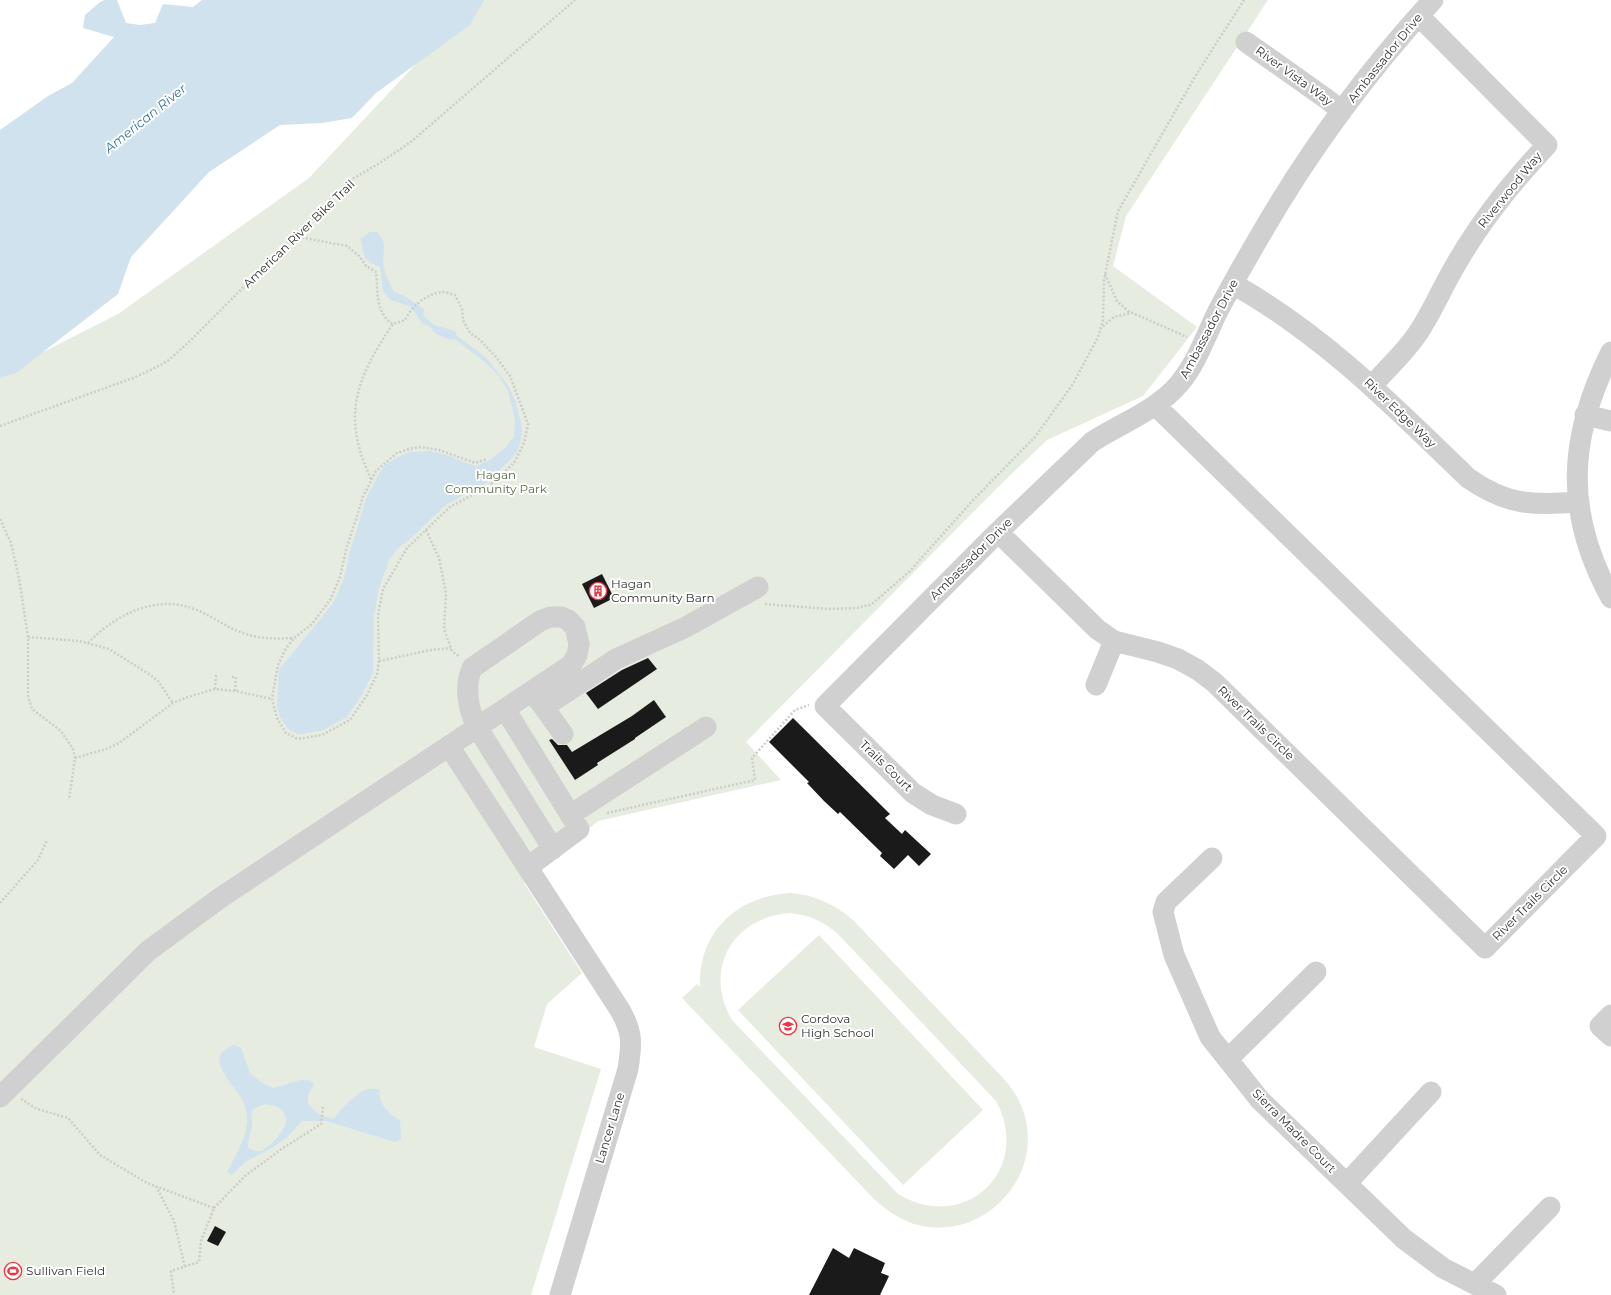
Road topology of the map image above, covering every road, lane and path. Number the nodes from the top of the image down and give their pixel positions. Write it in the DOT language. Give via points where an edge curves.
graph roads {
  1 [pos="575,0"];
  2 [pos="1244,0"];
  3 [pos="1433,0"];
  4 [pos="1419,16"];
  5 [pos="1246,42"];
  6 [pos="1342,111"];
  7 [pos="294,236"];
  8 [pos="1105,274"];
  9 [pos="1233,284"];
  10 [pos="1132,313"];
  11 [pos="394,324"];
  12 [pos="1100,329"];
  13 [pos="1202,344"];
  14 [pos="1611,352"];
  15 [pos="1372,386"];
  16 [pos="1155,405"];
  17 [pos="1585,415"];
  18 [pos="1611,421"];
  19 [pos="0,426"];
  20 [pos="487,458"];
  21 [pos="371,480"];
  22 [pos="1579,502"];
  23 [pos="0,519"];
  24 [pos="426,530"];
  25 [pos="998,532"];
  26 [pos="759,596"];
  27 [pos="1611,598"];
  28 [pos="28,637"];
  29 [pos="294,638"];
  30 [pos="1114,641"];
  31 [pos="88,643"];
  32 [pos="379,661"];
  33 [pos="219,676"];
  34 [pos="232,676"];
  35 [pos="1096,685"];
  36 [pos="215,689"];
  37 [pos="235,691"];
  38 [pos="272,699"];
  39 [pos="538,699"];
  40 [pos="173,703"];
  41 [pos="825,706"];
  42 [pos="505,709"];
  43 [pos="477,727"];
  44 [pos="706,727"];
  45 [pos="563,734"];
  46 [pos="449,746"];
  47 [pos="75,758"];
  48 [pos="69,800"];
  49 [pos="605,813"];
  50 [pos="956,814"];
  51 [pos="570,816"];
  52 [pos="47,840"];
  53 [pos="553,849"];
  54 [pos="1212,858"];
  55 [pos="528,867"];
  56 [pos="0,903"];
  57 [pos="1316,972"];
  58 [pos="1611,1015"];
  59 [pos="1611,1036"];
  60 [pos="1228,1059"];
  61 [pos="1431,1092"];
  62 [pos="4,1094"];
  63 [pos="323,1106"];
  64 [pos="1347,1183"];
  65 [pos="156,1186"];
  66 [pos="1550,1207"];
  67 [pos="214,1208"];
  68 [pos="185,1267"];
  69 [pos="1475,1284"];
  70 [pos="174,1295"];
  71 [pos="560,1295"];
  72 [pos="1496,1295"];
  1 -- 7 [label="path, American River Bike Trail" via="412,141 354,178"];
  2 -- 8 [label="path" via="1196,75 1118,211"];
  3 -- 4 [label="street, Ambassador Drive"];
  4 -- 6 [label="street, Ambassador Drive"];
  4 -- 15 [label="street, Riverwood Way" via="1547,145 1500,198 1476,231 1418,334 1399,359"];
  5 -- 6 [label="street, River Vista Way"];
  6 -- 9 [label="street, Ambassador Drive" via="1270,218"];
  7 -- 11 [label="path" via="347,246 359,256 366,266 376,272 377,295 381,308 386,320"];
  7 -- 19 [label="path, American River Bike Trail" via="210,323 169,360 133,378"];
  8 -- 10 [label="path" via="1117,301"];
  8 -- 12 [label="path" via="1103,320"];
  9 -- 13 [label="street, Ambassador Drive"];
  9 -- 15 [label="street, River Edge Way" via="1318,340"];
  10 -- 12 [label="path" via="1114,317"];
  10 -- 13 [label="path"];
  11 -- 21 [label="path" via="368,365 358,391 354,423"];
  11 -- 24 [label="path" via="405,320 427,296 443,292 455,295 470,333 480,339 510,376 528,424 524,443 514,463 488,486 450,507"];
  12 -- 26 [label="path" via="1091,353 1073,384 1035,437 974,499 909,572 872,604 857,608 829,609"];
  13 -- 16 [label="street, Ambassador Drive" via="1179,384"];
  14 -- 17 [label="street"];
  15 -- 22 [label="street, River Edge Way" via="1468,478 1485,490 1523,503 1543,505"];
  16 -- 25 [label="street, Ambassador Drive" via="1092,442"];
  16 -- 30 [label="street, River Trails Circle" via="1596,836 1485,948 1215,683 1198,670 1178,660"];
  17 -- 18 [label="street"];
  17 -- 22 [label="street" via="1578,453"];
  20 -- 21 [label="path" via="475,463 439,450 409,449 397,453 383,464"];
  21 -- 29 [label="path" via="363,497 340,577 330,600 312,624"];
  22 -- 27 [label="street" via="1591,556"];
  23 -- 28 [label="path" via="11,543"];
  24 -- 32 [label="path" via="407,548 383,589 378,616"];
  24 -- 32 [label="path" via="439,558 446,593 444,629 451,648"];
  25 -- 30 [label="street, River Trails Circle" via="1097,629"];
  25 -- 41 [label="street, Ambassador Drive"];
  26 -- 39 [label="street" via="616,659"];
  28 -- 31 [label="path"];
  28 -- 47 [label="path" via="28,696 32,710 61,731 73,749"];
  29 -- 31 [label="path" via="273,639 241,632 193,608 166,604 149,606 120,616"];
  29 -- 38 [label="path" via="278,665"];
  30 -- 35 [label="street"];
  31 -- 40 [label="path" via="109,649 152,676"];
  32 -- 38 [label="path" via="377,674 350,720 322,735 298,738 286,732 277,718"];
  33 -- 36 [label="path" via="216,676"];
  34 -- 37 [label="path" via="236,677"];
  36 -- 37 [label="path"];
  36 -- 40 [label="path"];
  37 -- 38 [label="path"];
  39 -- 42 [label="street"];
  39 -- 43 [label="street" via="571,665 577,655 580,644 575,626 561,617 550,617 540,621 472,668 467,685 471,714"];
  39 -- 45 [label="street"];
  40 -- 47 [label="path" via="119,743"];
  41 -- 49 [label="path" via="811,704 795,710 752,758 755,780"];
  41 -- 50 [label="street, Trails Court" via="913,793 932,805"];
  42 -- 43 [label="street"];
  42 -- 51 [label="street"];
  43 -- 46 [label="street"];
  43 -- 53 [label="street"];
  44 -- 51 [label="street"];
  46 -- 55 [label="street, Lancer Lane"];
  46 -- 62 [label="street" via="220,898 148,951"];
  47 -- 48 [label="path"];
  51 -- 53 [label="street" via="579,829"];
  52 -- 56 [label="path" via="38,860"];
  53 -- 55 [label="street"];
  54 -- 60 [label="street, Sierra Madre Court" via="1166,902 1163,912 1174,955 1187,987 1210,1037"];
  55 -- 71 [label="street, Lancer Lane" via="628,1024 632,1040 628,1069"];
  57 -- 60 [label="street"];
  58 -- 59 [label="street" via="1600,1026"];
  60 -- 64 [label="street, Sierra Madre Court" via="1260,1100"];
  61 -- 64 [label="street"];
  62 -- 65 [label="path" via="37,1109 68,1118 100,1155"];
  63 -- 67 [label="path" via="321,1124 245,1176"];
  64 -- 69 [label="street, Sierra Madre Court" via="1404,1239 1443,1268"];
  65 -- 67 [label="path"];
  65 -- 68 [label="path" via="174,1221"];
  66 -- 69 [label="street"];
  67 -- 68 [label="path" via="201,1241 199,1262"];
  68 -- 70 [label="path" via="171,1271"];
  69 -- 72 [label="street, Sierra Madre Court"];
}
